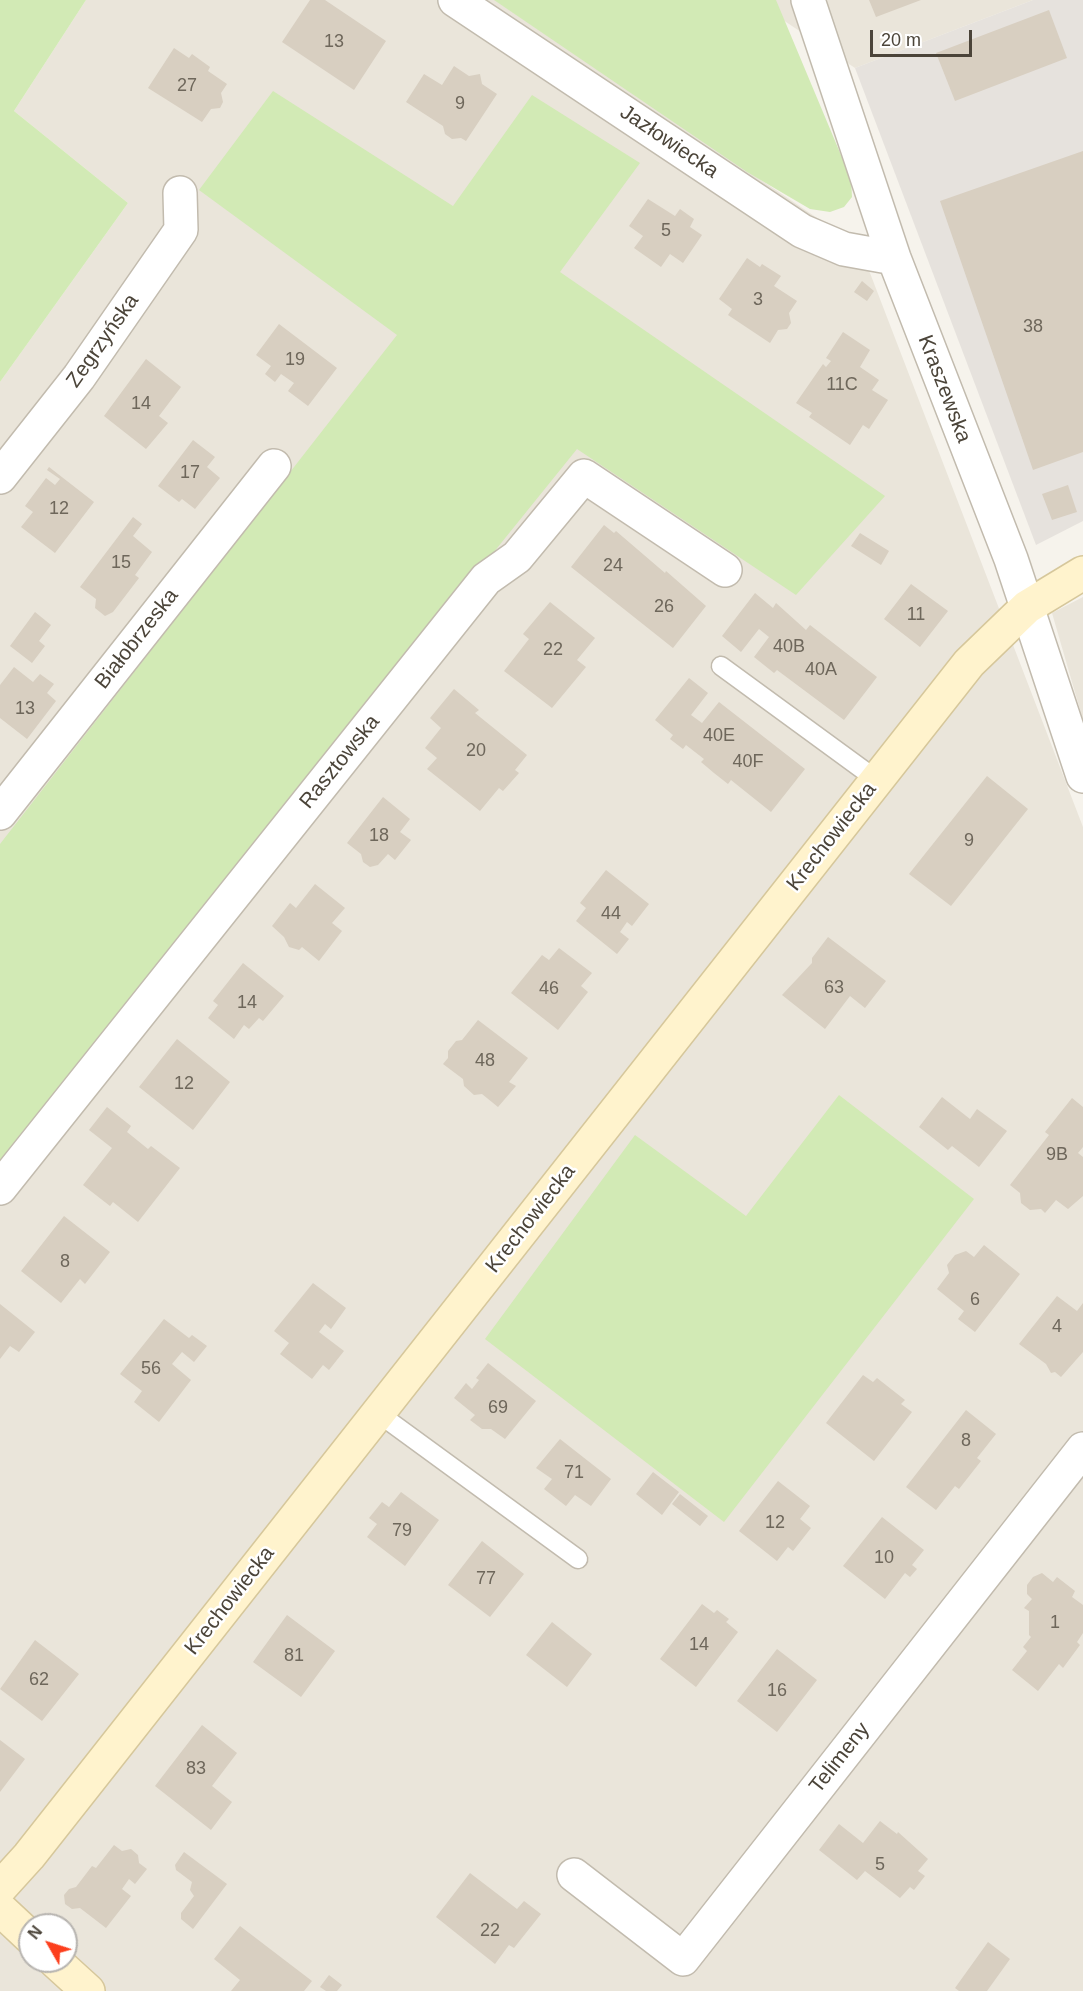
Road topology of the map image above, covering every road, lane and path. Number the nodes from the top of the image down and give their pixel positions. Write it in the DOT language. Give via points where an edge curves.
graph roads {
  1 [pos="455,0"];
  2 [pos="808,0"];
  3 [pos="180,193"];
  4 [pos="894,258"];
  5 [pos="274,466"];
  6 [pos="0,477"];
  7 [pos="725,570"];
  8 [pos="1083,573"];
  9 [pos="1027,607"];
  10 [pos="721,666"];
  11 [pos="1083,776"];
  12 [pos="877,780"];
  13 [pos="0,813"];
  14 [pos="0,1188"];
  15 [pos="378,1413"];
  16 [pos="1083,1449"];
  17 [pos="578,1558"];
  18 [pos="574,1875"];
  19 [pos="0,1888"];
  20 [pos="0,1909"];
  21 [pos="18,1926"];
  22 [pos="68,1973"];
  23 [pos="88,1991"];
  1 -- 4 [label="street, Jazłowiecka" via="802,231 844,249"];
  2 -- 4 [label="street, Kraszewska"];
  3 -- 6 [label="street, Zegrzyńska" via="181,230 79,377"];
  4 -- 9 [label="street, Kraszewska"];
  5 -- 13 [label="street, Białobrzeska"];
  7 -- 14 [label="street, Rasztowska" via="584,476 517,557 486,579"];
  8 -- 9 [label="street, Krechowiecka"];
  9 -- 11 [label="street, Kraszewska"];
  9 -- 12 [label="street, Krechowiecka" via="969,663"];
  10 -- 12 [label="lane"];
  12 -- 15 [label="street, Krechowiecka"];
  15 -- 17 [label="lane"];
  15 -- 19 [label="street, Krechowiecka"];
  16 -- 18 [label="street, Telimeny" via="683,1959"];
  20 -- 21 [label="street"];
  22 -- 23 [label="street"];
}
